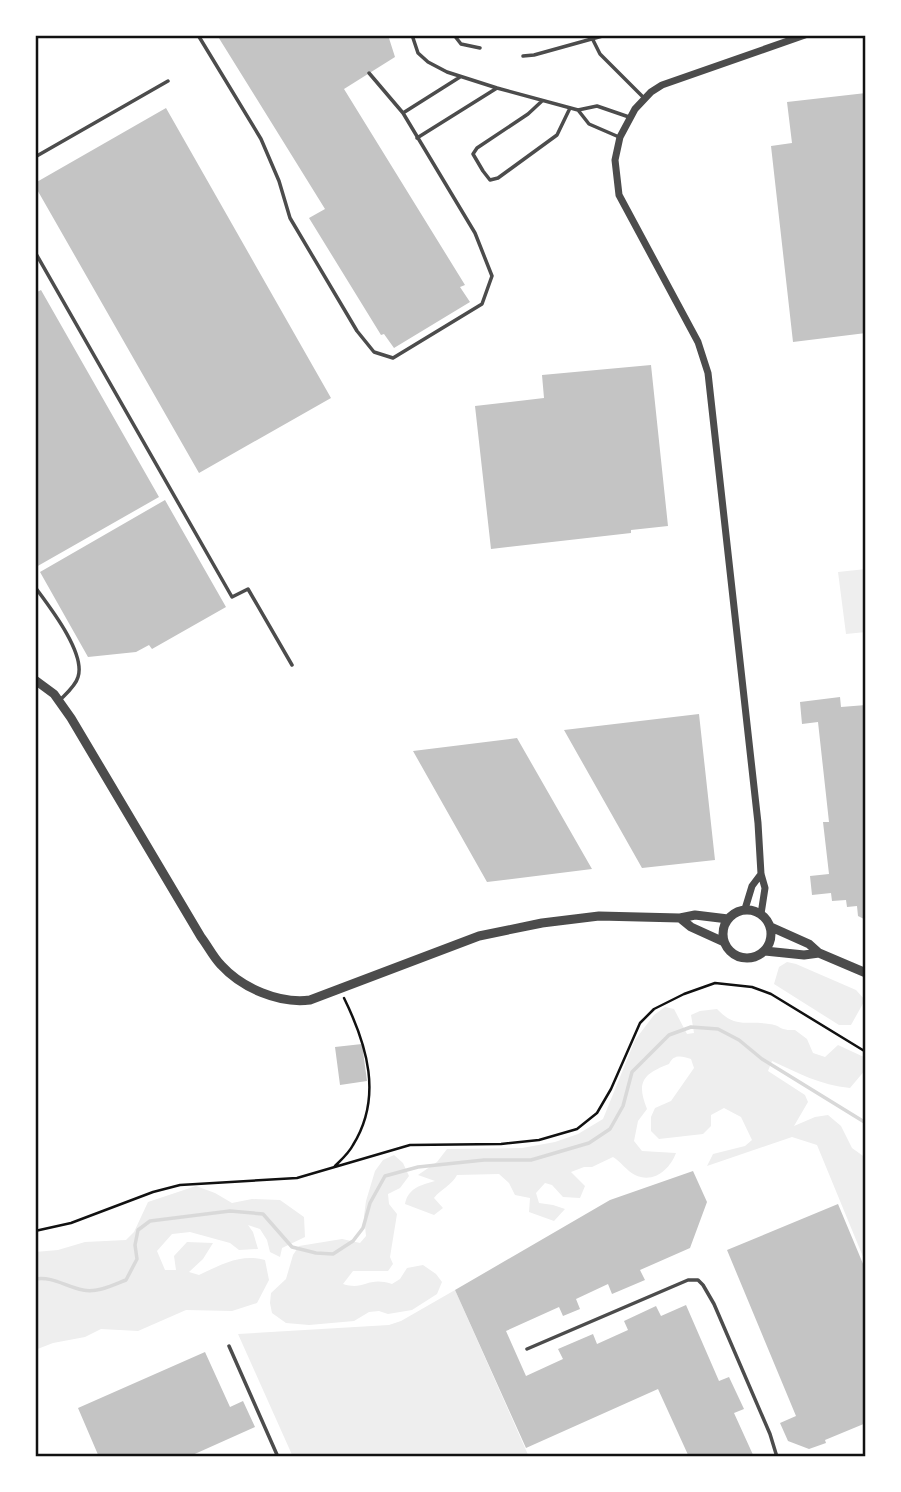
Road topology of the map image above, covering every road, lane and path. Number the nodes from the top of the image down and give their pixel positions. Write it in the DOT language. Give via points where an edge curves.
graph roads {
  1 [pos="198,35"];
  2 [pos="412,35"];
  3 [pos="454,35"];
  4 [pos="606,35"];
  5 [pos="805,35"];
  6 [pos="593,40"];
  7 [pos="480,48"];
  8 [pos="523,56"];
  9 [pos="369,73"];
  10 [pos="461,76"];
  11 [pos="168,81"];
  12 [pos="497,88"];
  13 [pos="645,98"];
  14 [pos="542,101"];
  15 [pos="570,108"];
  16 [pos="578,110"];
  17 [pos="402,113"];
  18 [pos="629,117"];
  19 [pos="620,137"];
  20 [pos="417,138"];
  21 [pos="35,157"];
  22 [pos="35,253"];
  23 [pos="35,587"];
  24 [pos="292,665"];
  25 [pos="35,680"];
  26 [pos="59,701"];
  27 [pos="761,874"];
  28 [pos="745,909"];
  29 [pos="761,914"];
  30 [pos="680,918"];
  31 [pos="728,919"];
  32 [pos="771,927"];
  33 [pos="724,942"];
  34 [pos="765,951"];
  35 [pos="819,953"];
  36 [pos="866,973"];
  37 [pos="339,989"];
  38 [pos="866,1052"];
  39 [pos="335,1166"];
  40 [pos="35,1231"];
  41 [pos="229,1346"];
  42 [pos="527,1349"];
  43 [pos="278,1457"];
  44 [pos="777,1457"];
  1 -- 20 [label="lane" via="261,139 290,218 357,331 374,352 393,358 482,304 492,276 475,233"];
  2 -- 10 [label="lane" via="418,53 428,62"];
  3 -- 7 [label="lane" via="461,44"];
  4 -- 6 [label="lane"];
  5 -- 13 [label="street" via="677,79"];
  6 -- 8 [label="lane"];
  6 -- 13 [label="lane" via="600,54"];
  9 -- 17 [label="lane"];
  10 -- 12 [label="lane"];
  10 -- 17 [label="lane"];
  11 -- 21 [label="lane"];
  12 -- 14 [label="lane"];
  12 -- 20 [label="lane"];
  13 -- 18 [label="street"];
  14 -- 15 [label="lane"];
  14 -- 15 [label="lane" via="477,148 473,155 490,180 557,135"];
  15 -- 16 [label="lane"];
  16 -- 18 [label="lane" via="597,106"];
  16 -- 19 [label="lane" via="589,124"];
  17 -- 20 [label="lane"];
  18 -- 19 [label="street"];
  19 -- 27 [label="street" via="615,160 619,195 690,326 708,373"];
  22 -- 24 [label="lane" via="232,597 248,589"];
  23 -- 26 [label="lane" via="66,632 79,663 76,682"];
  25 -- 26 [label="street"];
  26 -- 37 [label="street" via="220,964 241,982 297,1002"];
  27 -- 28 [label="street"];
  27 -- 29 [label="street" via="765,888"];
  28 -- 29 [label="street"];
  28 -- 31 [label="street"];
  29 -- 32 [label="street"];
  30 -- 31 [label="street"];
  30 -- 33 [label="street"];
  30 -- 37 [label="street" via="599,916 479,936"];
  31 -- 33 [label="street"];
  32 -- 34 [label="street"];
  32 -- 35 [label="street"];
  33 -- 34 [label="street" via="742,958"];
  34 -- 35 [label="street"];
  35 -- 36 [label="street"];
  37 -- 39 [label="path" via="360,1032 370,1086 353,1147"];
  38 -- 39 [label="path" via="771,994 715,983 654,1009 640,1023 597,1113 577,1129 501,1144 411,1145"];
  39 -- 40 [label="path" via="281,1181 180,1185"];
  41 -- 43 [label="lane"];
  42 -- 44 [label="lane" via="688,1280 698,1280 714,1304"];
}
